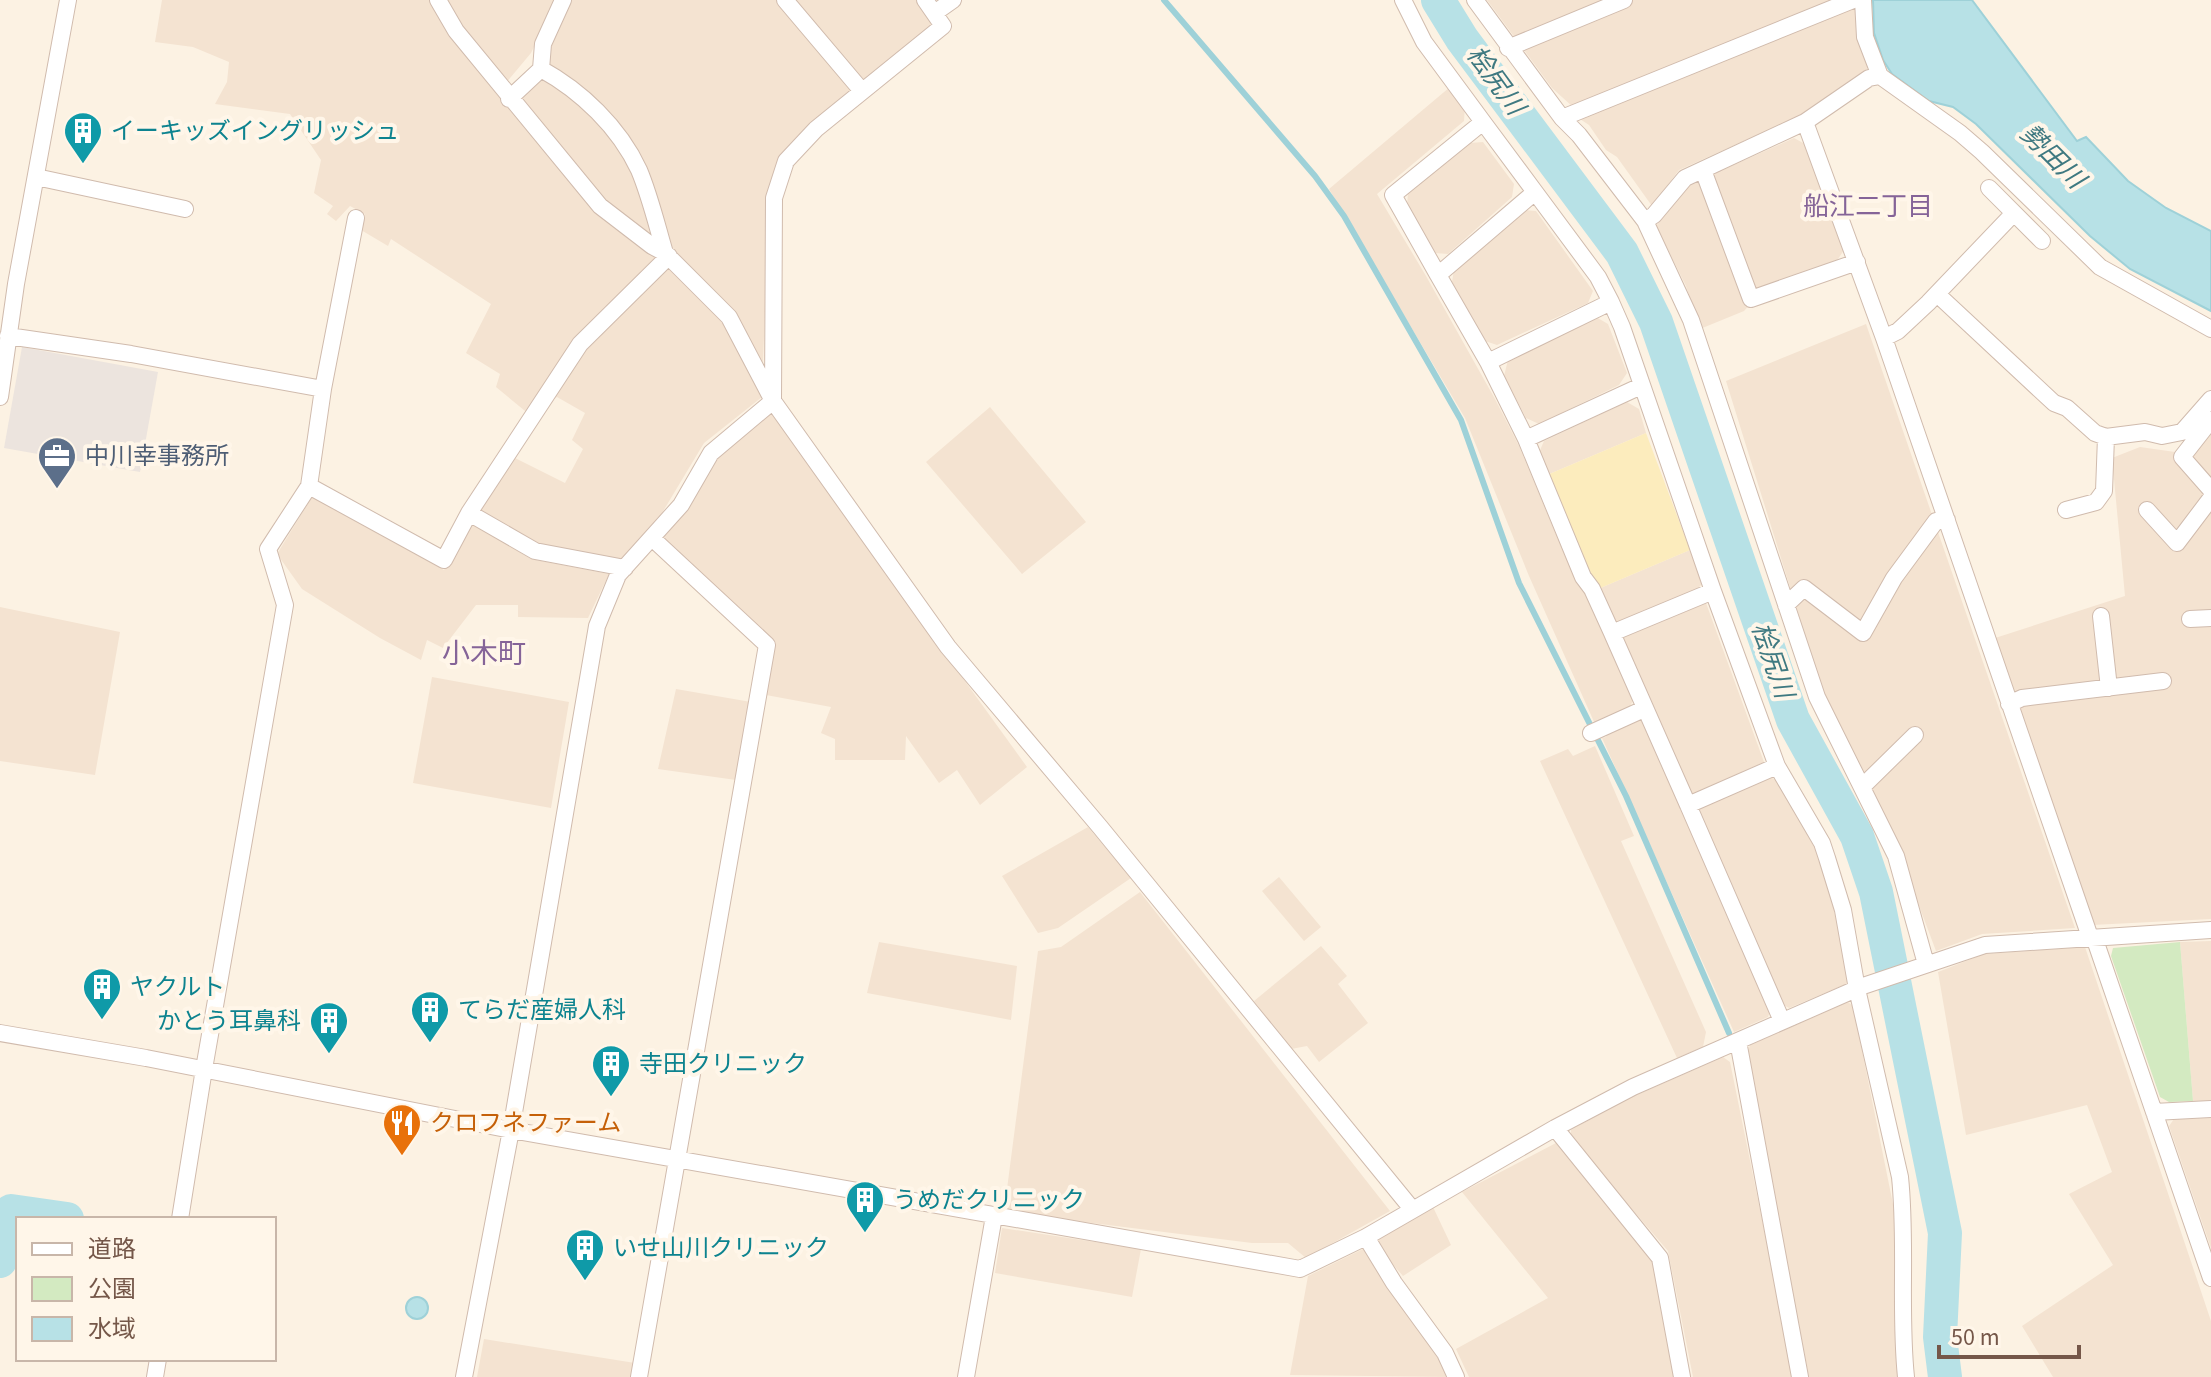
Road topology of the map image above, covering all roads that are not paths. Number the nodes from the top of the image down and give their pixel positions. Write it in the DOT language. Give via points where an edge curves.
graph roads {
  1 [pos="68,0"];
  2 [pos="438,0"];
  3 [pos="563,0"];
  4 [pos="785,0"];
  5 [pos="953,0"];
  6 [pos="1403,0"];
  7 [pos="1475,0"];
  8 [pos="1624,0"];
  9 [pos="1853,0"];
  10 [pos="1863,0"];
  11 [pos="931,6"];
  12 [pos="1508,48"];
  13 [pos="541,69"];
  14 [pos="1880,76"];
  15 [pos="862,91"];
  16 [pos="509,99"];
  17 [pos="1562,118"];
  18 [pos="1483,122"];
  19 [pos="1805,122"];
  20 [pos="1703,170"];
  21 [pos="36,177"];
  22 [pos="1989,188"];
  23 [pos="1535,192"];
  24 [pos="185,209"];
  25 [pos="2014,213"];
  26 [pos="356,218"];
  27 [pos="1645,221"];
  28 [pos="2042,241"];
  29 [pos="667,254"];
  30 [pos="1857,262"];
  31 [pos="1438,275"];
  32 [pos="1937,294"];
  33 [pos="1611,302"];
  34 [pos="2211,329"];
  35 [pos="6,338"];
  36 [pos="1884,338"];
  37 [pos="1488,362"];
  38 [pos="1641,386"];
  39 [pos="323,389"];
  40 [pos="0,397"];
  41 [pos="2211,399"];
  42 [pos="773,401"];
  43 [pos="2211,420"];
  44 [pos="2106,437"];
  45 [pos="1526,439"];
  46 [pos="309,486"];
  47 [pos="2211,490"];
  48 [pos="2211,498"];
  49 [pos="2066,510"];
  50 [pos="2147,510"];
  51 [pos="469,513"];
  52 [pos="1947,520"];
  53 [pos="653,539"];
  54 [pos="625,568"];
  55 [pos="1713,591"];
  56 [pos="1786,605"];
  57 [pos="2101,616"];
  58 [pos="2211,618"];
  59 [pos="2190,619"];
  60 [pos="1612,633"];
  61 [pos="2163,681"];
  62 [pos="2109,688"];
  63 [pos="2009,704"];
  64 [pos="1644,709"];
  65 [pos="1596,731"];
  66 [pos="1915,735"];
  67 [pos="1777,766"];
  68 [pos="1863,786"];
  69 [pos="1688,805"];
  70 [pos="2211,930"];
  71 [pos="2092,937"];
  72 [pos="1923,965"];
  73 [pos="1860,987"];
  74 [pos="1782,1021"];
  75 [pos="0,1033"];
  76 [pos="1738,1041"];
  77 [pos="204,1069"];
  78 [pos="2211,1109"];
  79 [pos="2154,1112"];
  80 [pos="1555,1128"];
  81 [pos="511,1130"];
  82 [pos="676,1157"];
  83 [pos="1412,1209"];
  84 [pos="994,1216"];
  85 [pos="180,1217"];
  86 [pos="1366,1237"];
  87 [pos="2211,1278"];
  88 [pos="464,1377"];
  89 [pos="639,1377"];
  90 [pos="966,1377"];
  91 [pos="1456,1377"];
  92 [pos="1682,1377"];
  93 [pos="1800,1377"];
  94 [pos="1906,1377"];
  1 -- 21 [label="street"];
  2 -- 16 [label="street"];
  3 -- 13 [label="street" via="543,44"];
  4 -- 15 [label="street"];
  5 -- 11 [label="street"];
  6 -- 18 [label="street" via="1431,53"];
  7 -- 12 [label="street"];
  8 -- 12 [label="street"];
  9 -- 17 [label="street"];
  10 -- 14 [label="street" via="1865,37"];
  11 -- 15 [label="street" via="943,26"];
  12 -- 17 [label="street"];
  13 -- 16 [label="street"];
  13 -- 29 [label="street" via="566,83 610,126 638,169"];
  14 -- 19 [label="street" via="1869,78"];
  14 -- 34 [label="street" via="1971,142 2100,267"];
  15 -- 42 [label="street" via="786,161 774,198"];
  16 -- 29 [label="street" via="600,206"];
  17 -- 27 [label="street"];
  18 -- 23 [label="street"];
  18 -- 31 [label="street" via="1393,195"];
  19 -- 20 [label="street"];
  19 -- 30 [label="street"];
  20 -- 27 [label="street" via="1685,178"];
  20 -- 30 [label="street" via="1751,299"];
  21 -- 24 [label="street"];
  21 -- 35 [label="street"];
  22 -- 25 [label="street"];
  23 -- 31 [label="street"];
  23 -- 33 [label="street"];
  25 -- 28 [label="street"];
  25 -- 32 [label="street"];
  26 -- 39 [label="street"];
  27 -- 56 [label="street" via="1691,320"];
  29 -- 42 [label="street" via="729,317"];
  29 -- 51 [label="street" via="580,344"];
  30 -- 36 [label="street"];
  31 -- 37 [label="street"];
  32 -- 36 [label="street"];
  32 -- 44 [label="street" via="2054,403"];
  33 -- 37 [label="street"];
  33 -- 38 [label="street"];
  35 -- 39 [label="street" via="131,354"];
  35 -- 40 [label="street"];
  36 -- 52 [label="street"];
  37 -- 45 [label="street"];
  38 -- 45 [label="street"];
  38 -- 55 [label="street"];
  39 -- 46 [label="street"];
  41 -- 44 [label="street" via="2182,432"];
  42 -- 53 [label="street" via="711,453 681,505"];
  42 -- 83 [label="street" via="948,647"];
  43 -- 47 [label="street" via="2182,457"];
  44 -- 49 [label="street" via="2104,491 2096,502"];
  45 -- 60 [label="street"];
  46 -- 51 [label="street" via="444,560"];
  46 -- 77 [label="street" via="268,549 285,605"];
  48 -- 50 [label="street" via="2177,543"];
  51 -- 54 [label="street" via="535,551"];
  52 -- 56 [label="street" via="1936,521 1894,578 1863,633 1804,588"];
  52 -- 63 [label="street"];
  53 -- 54 [label="street"];
  53 -- 82 [label="street" via="767,645"];
  54 -- 81 [label="street" via="597,626"];
  55 -- 60 [label="street"];
  55 -- 67 [label="street"];
  56 -- 68 [label="street" via="1817,697"];
  57 -- 62 [label="street"];
  58 -- 59 [label="street"];
  60 -- 64 [label="street"];
  61 -- 62 [label="street"];
  62 -- 63 [label="street"];
  63 -- 71 [label="street"];
  64 -- 65 [label="street"];
  64 -- 69 [label="street"];
  66 -- 68 [label="street"];
  67 -- 69 [label="street"];
  67 -- 73 [label="street" via="1825,850"];
  68 -- 72 [label="street" via="1896,856"];
  69 -- 74 [label="street"];
  70 -- 71 [label="street"];
  71 -- 72 [label="street" via="1985,945"];
  71 -- 79 [label="street"];
  72 -- 73 [label="street"];
  73 -- 74 [label="street"];
  73 -- 94 [label="street" via="1900,1177"];
  74 -- 76 [label="street"];
  75 -- 77 [label="street"];
  76 -- 80 [label="street"];
  76 -- 93 [label="street"];
  77 -- 81 [label="street"];
  77 -- 85 [label="street"];
  78 -- 79 [label="street"];
  79 -- 87 [label="street"];
  80 -- 83 [label="street"];
  80 -- 92 [label="street" via="1660,1258"];
  81 -- 82 [label="street"];
  81 -- 88 [label="street"];
  82 -- 84 [label="street"];
  82 -- 89 [label="street"];
  83 -- 86 [label="street"];
  84 -- 86 [label="street" via="1300,1269"];
  84 -- 90 [label="street"];
  86 -- 91 [label="street"];
}
